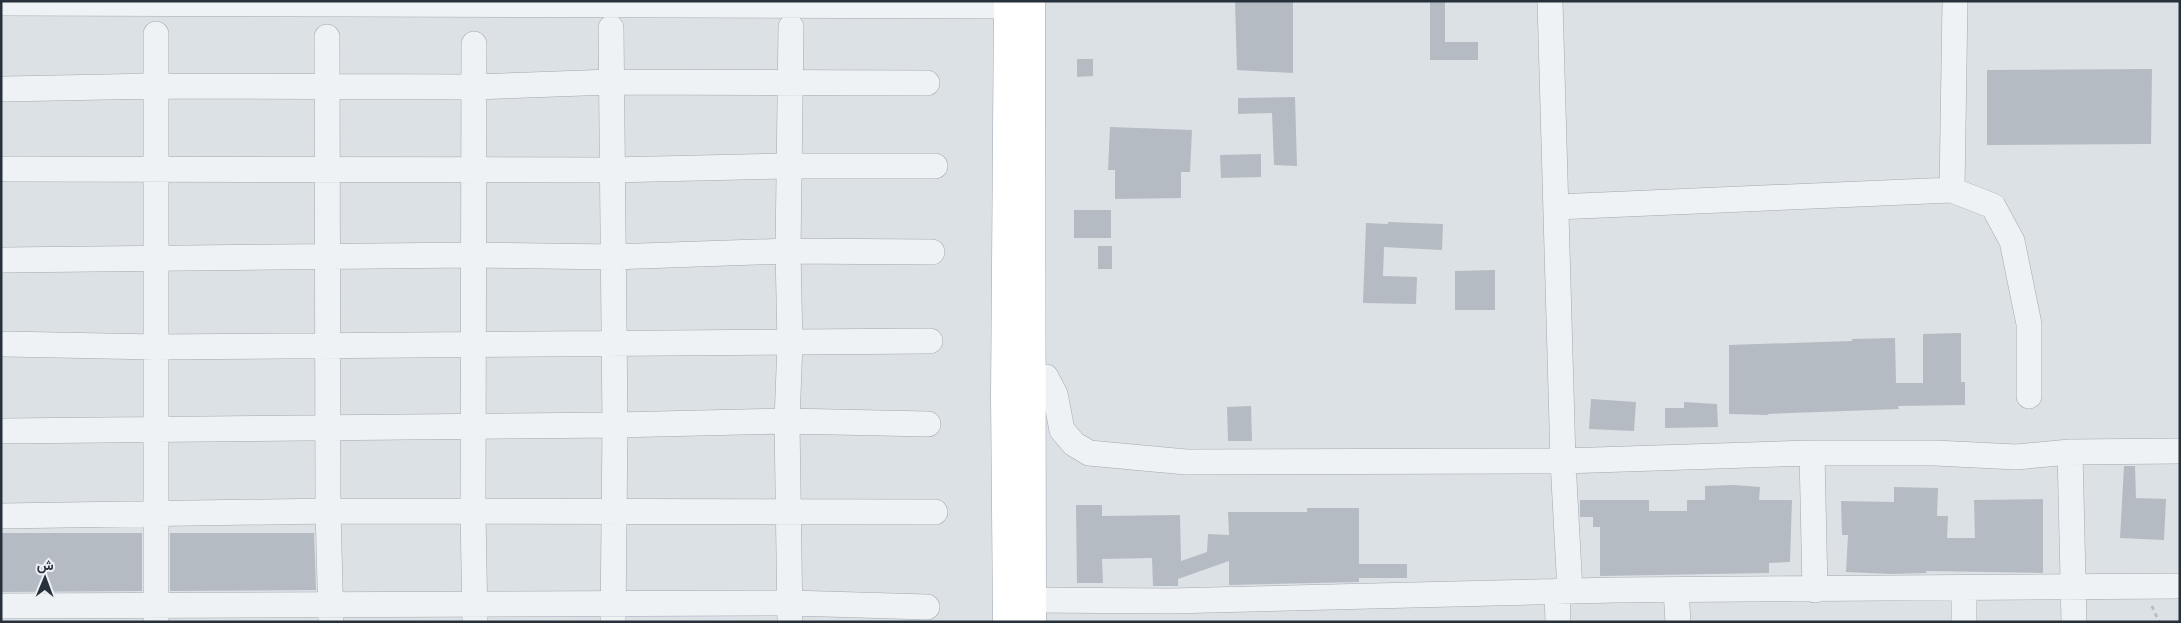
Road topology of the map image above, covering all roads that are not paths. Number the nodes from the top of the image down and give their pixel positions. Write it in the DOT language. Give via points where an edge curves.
graph roads {
  1 [pos="1550,1"];
  2 [pos="1955,1"];
  3 [pos="290,3"];
  4 [pos="1015,3"];
  5 [pos="1,4"];
  6 [pos="609,12"];
  7 [pos="791,27"];
  8 [pos="156,34"];
  9 [pos="327,37"];
  10 [pos="474,44"];
  11 [pos="611,82"];
  12 [pos="927,83"];
  13 [pos="790,84"];
  14 [pos="156,86"];
  15 [pos="327,86"];
  16 [pos="474,87"];
  17 [pos="5,88"];
  18 [pos="788,166"];
  19 [pos="935,166"];
  20 [pos="6,169"];
  21 [pos="156,169"];
  22 [pos="327,170"];
  23 [pos="473,170"];
  24 [pos="611,170"];
  25 [pos="1952,190"];
  26 [pos="1556,207"];
  27 [pos="788,252"];
  28 [pos="932,252"];
  29 [pos="474,255"];
  30 [pos="612,256"];
  31 [pos="328,258"];
  32 [pos="3,260"];
  33 [pos="156,260"];
  34 [pos="930,341"];
  35 [pos="614,343"];
  36 [pos="790,343"];
  37 [pos="5,344"];
  38 [pos="328,344"];
  39 [pos="474,345"];
  40 [pos="156,347"];
  41 [pos="1018,377"];
  42 [pos="2029,396"];
  43 [pos="787,422"];
  44 [pos="928,424"];
  45 [pos="614,425"];
  46 [pos="328,426"];
  47 [pos="473,426"];
  48 [pos="155,429"];
  49 [pos="2,431"];
  50 [pos="2180,451"];
  51 [pos="2070,452"];
  52 [pos="1812,453"];
  53 [pos="1563,461"];
  54 [pos="614,510"];
  55 [pos="328,511"];
  56 [pos="935,512"];
  57 [pos="473,513"];
  58 [pos="789,513"];
  59 [pos="155,515"];
  60 [pos="1,516"];
  61 [pos="2074,586"];
  62 [pos="2180,586"];
  63 [pos="1964,589"];
  64 [pos="1676,590"];
  65 [pos="1815,590"];
  66 [pos="1564,591"];
  67 [pos="1,606"];
  68 [pos="927,607"];
  69 [pos="1032,611"];
  70 [pos="791,612"];
  71 [pos="156,613"];
  72 [pos="475,613"];
  73 [pos="613,613"];
  74 [pos="331,614"];
  75 [pos="1007,622"];
  76 [pos="1558,622"];
  77 [pos="1678,622"];
  78 [pos="1964,622"];
  79 [pos="2074,622"];
  1 -- 26 [label="street"];
  2 -- 25 [label="street"];
  3 -- 5 [label="street"];
  3 -- 6 [label="street"];
  4 -- 6 [label="street"];
  4 -- 41 [label="main road"];
  6 -- 11 [label="street"];
  7 -- 13 [label="street"];
  8 -- 14 [label="street"];
  9 -- 15 [label="street"];
  10 -- 16 [label="street"];
  11 -- 13 [label="street"];
  11 -- 16 [label="street"];
  11 -- 24 [label="street"];
  12 -- 13 [label="street"];
  13 -- 18 [label="street"];
  14 -- 15 [label="street"];
  14 -- 17 [label="street"];
  14 -- 21 [label="street"];
  15 -- 16 [label="street"];
  15 -- 22 [label="street"];
  16 -- 23 [label="street"];
  18 -- 19 [label="street"];
  18 -- 24 [label="street"];
  18 -- 27 [label="street"];
  20 -- 21 [label="street"];
  21 -- 22 [label="street"];
  21 -- 33 [label="street"];
  22 -- 23 [label="street"];
  22 -- 31 [label="street"];
  23 -- 24 [label="street"];
  23 -- 29 [label="street"];
  24 -- 30 [label="street"];
  25 -- 26 [label="street"];
  25 -- 42 [label="street" via="1993,206 2012,241 2029,324"];
  26 -- 53 [label="street"];
  27 -- 28 [label="street"];
  27 -- 30 [label="street"];
  27 -- 36 [label="street"];
  29 -- 30 [label="street"];
  29 -- 31 [label="street"];
  29 -- 39 [label="street"];
  30 -- 35 [label="street"];
  31 -- 33 [label="street"];
  31 -- 38 [label="street"];
  32 -- 33 [label="street"];
  33 -- 40 [label="street"];
  34 -- 36 [label="street"];
  35 -- 36 [label="street"];
  35 -- 39 [label="street"];
  35 -- 45 [label="street"];
  36 -- 43 [label="street"];
  37 -- 40 [label="street"];
  38 -- 39 [label="street"];
  38 -- 40 [label="street"];
  38 -- 46 [label="street"];
  39 -- 47 [label="street"];
  40 -- 48 [label="street"];
  41 -- 53 [label="street" via="1046,377 1051,382 1062,430 1074,444 1089,453 1186,462"];
  41 -- 69 [label="main road"];
  41 -- 75 [label="main road"];
  43 -- 44 [label="street"];
  43 -- 45 [label="street"];
  43 -- 58 [label="street"];
  45 -- 47 [label="street"];
  45 -- 54 [label="street"];
  46 -- 47 [label="street"];
  46 -- 48 [label="street"];
  46 -- 55 [label="street"];
  47 -- 57 [label="street"];
  48 -- 49 [label="street"];
  48 -- 59 [label="street"];
  50 -- 51 [label="street"];
  51 -- 52 [label="street" via="2016,457"];
  51 -- 61 [label="street"];
  52 -- 53 [label="street"];
  52 -- 65 [label="street"];
  53 -- 66 [label="street"];
  54 -- 57 [label="street"];
  54 -- 58 [label="street"];
  54 -- 73 [label="street"];
  55 -- 57 [label="street"];
  55 -- 59 [label="street"];
  55 -- 74 [label="street"];
  56 -- 58 [label="street"];
  57 -- 72 [label="street"];
  58 -- 70 [label="street"];
  59 -- 60 [label="street"];
  59 -- 71 [label="street"];
  61 -- 62 [label="street"];
  61 -- 63 [label="street"];
  61 -- 79 [label="street"];
  63 -- 65 [label="street"];
  63 -- 78 [label="street"];
  64 -- 65 [label="street"];
  64 -- 66 [label="street"];
  64 -- 77 [label="street"];
  66 -- 69 [label="street" via="1246,600"];
  66 -- 76 [label="street"];
  67 -- 71 [label="street"];
  68 -- 70 [label="street"];
  70 -- 73 [label="street"];
  71 -- 74 [label="street"];
  72 -- 73 [label="street"];
  72 -- 74 [label="street"];
}
